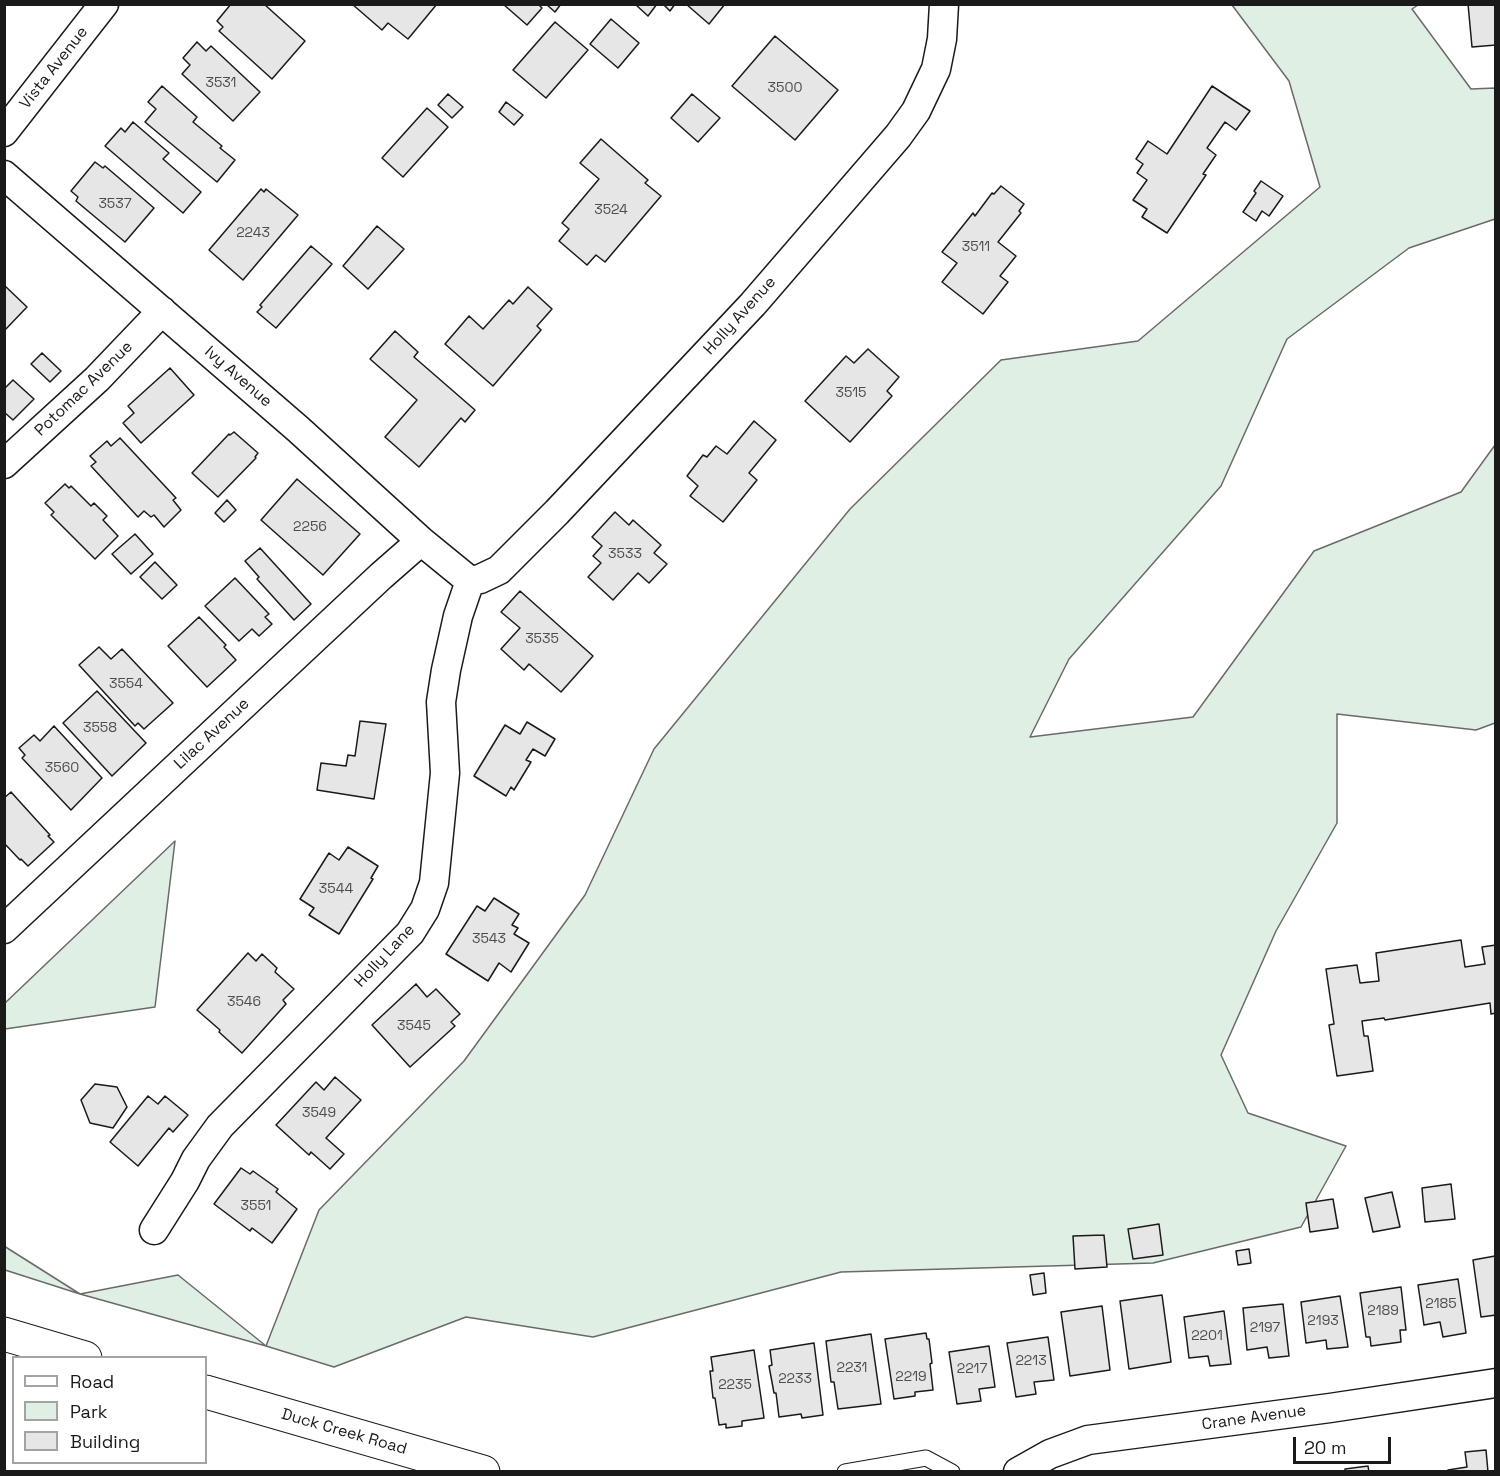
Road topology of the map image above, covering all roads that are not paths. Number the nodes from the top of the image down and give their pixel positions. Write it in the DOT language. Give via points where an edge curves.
graph roads {
  1 [pos="104,4"];
  2 [pos="944,4"];
  3 [pos="4,132"];
  4 [pos="4,175"];
  5 [pos="162,311"];
  6 [pos="4,464"];
  7 [pos="421,541"];
  8 [pos="470,581"];
  9 [pos="4,929"];
  10 [pos="154,1230"];
  11 [pos="4,1334"];
  12 [pos="78,1356"];
  13 [pos="1496,1383"];
  14 [pos="207,1392"];
  15 [pos="886,1469"];
  16 [pos="483,1472"];
  17 [pos="845,1472"];
  18 [pos="952,1472"];
  19 [pos="1018,1472"];
  1 -- 3 [label="street, Vista Avenue"];
  2 -- 8 [label="street, Holly Avenue" via="936,69 916,111 898,136 753,304 557,512 499,570"];
  4 -- 5 [label="street, Ivy Avenue"];
  5 -- 6 [label="street, Potomac Avenue" via="97,379"];
  5 -- 7 [label="street, Ivy Avenue"];
  7 -- 8 [label="street, Ivy Avenue"];
  7 -- 9 [label="street, Lilac Avenue"];
  8 -- 10 [label="street, Holly Lane" via="458,616 441,702 445,773 434,883 425,909 410,933 220,1126"];
  11 -- 12 [label="street"];
  13 -- 19 [label="street, Crane Avenue" via="1088,1440 1050,1454"];
  14 -- 16 [label="street, Duck Creek Road"];
  15 -- 17 [label="lane"];
  15 -- 18 [label="lane" via="926,1458"];
}
